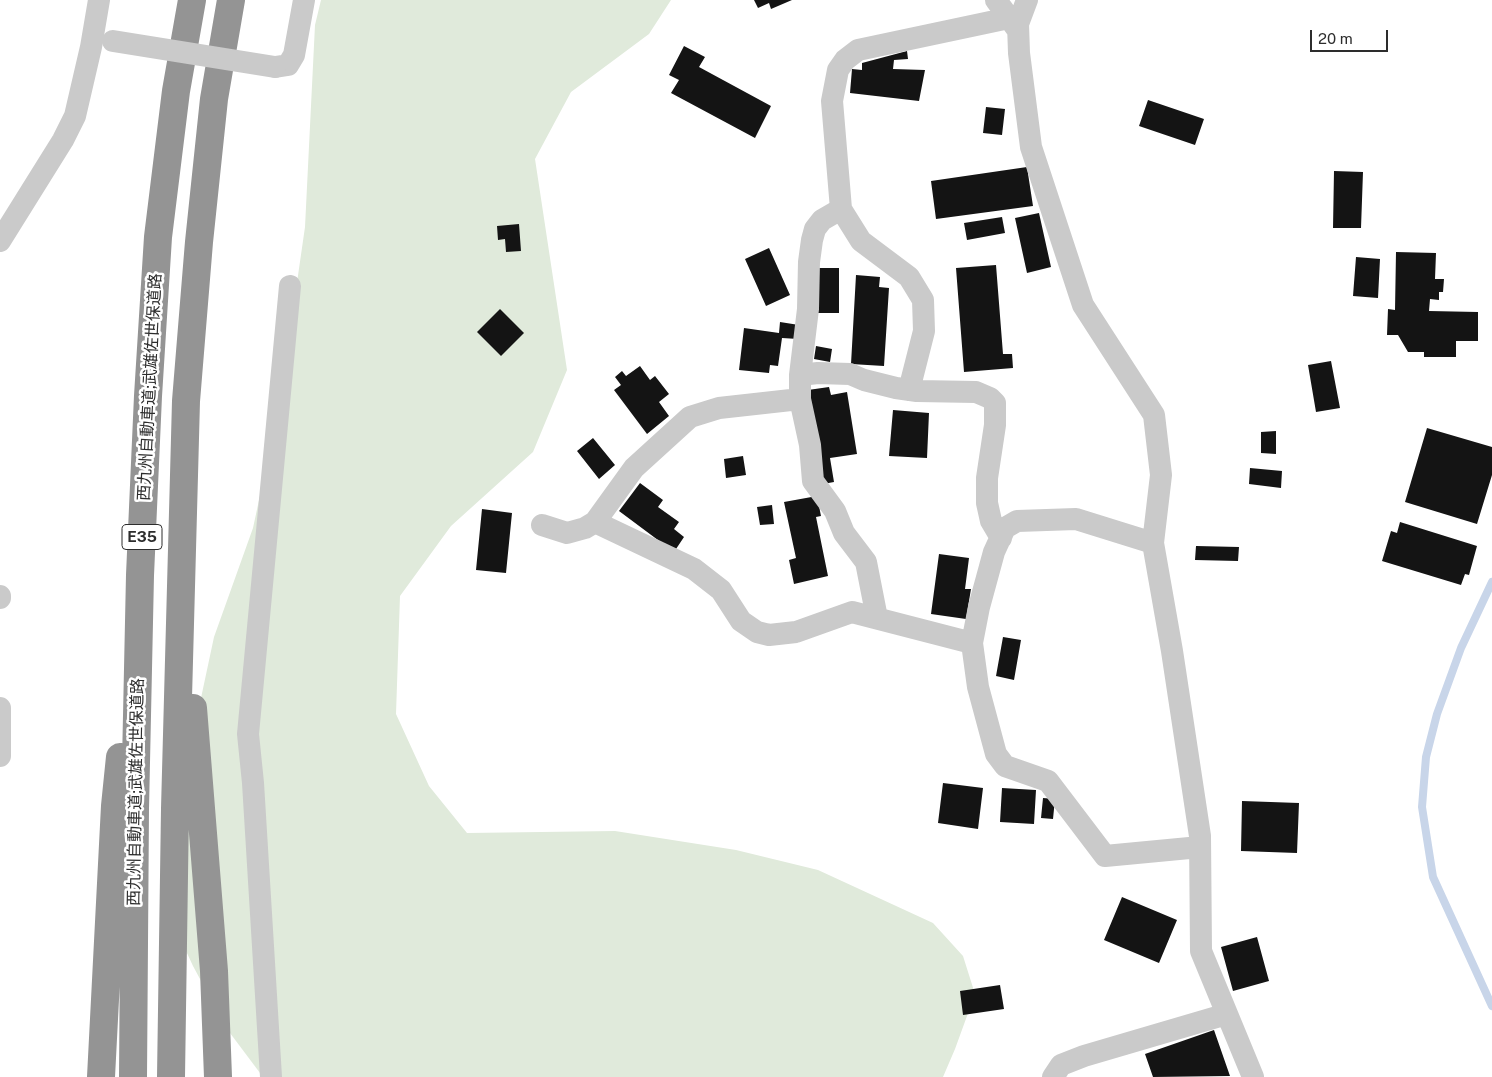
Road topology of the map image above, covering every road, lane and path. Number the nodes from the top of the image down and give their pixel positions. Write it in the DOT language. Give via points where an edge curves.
graph roads {
  1 [pos="99,0"];
  2 [pos="192,0"];
  3 [pos="231,0"];
  4 [pos="304,0"];
  5 [pos="996,0"];
  6 [pos="1027,0"];
  7 [pos="1014,25"];
  8 [pos="103,40"];
  9 [pos="841,209"];
  10 [pos="0,241"];
  11 [pos="290,286"];
  12 [pos="800,375"];
  13 [pos="909,390"];
  14 [pos="800,399"];
  15 [pos="595,522"];
  16 [pos="542,524"];
  17 [pos="1001,538"];
  18 [pos="1153,543"];
  19 [pos="182,574"];
  20 [pos="140,575"];
  21 [pos="878,618"];
  22 [pos="972,643"];
  23 [pos="0,708"];
  24 [pos="0,756"];
  25 [pos="1200,847"];
  26 [pos="1227,1014"];
  27 [pos="101,1077"];
  28 [pos="133,1077"];
  29 [pos="171,1077"];
  30 [pos="218,1077"];
  31 [pos="271,1077"];
  32 [pos="1052,1077"];
  33 [pos="1253,1077"];
  1 -- 8 [label="street"];
  2 -- 20 [label="highway, 西九州自動車道;武雄佐世保道路 / E35" via="176,91 158,237"];
  3 -- 19 [label="highway, E35" via="214,99 198,252 186,401"];
  4 -- 8 [label="street, bridge" via="294,55 288,65 275,67"];
  5 -- 7 [label="street"];
  6 -- 7 [label="street" via="1018,24"];
  7 -- 9 [label="street" via="875,45 858,50 845,60 838,70 832,101"];
  7 -- 18 [label="street" via="1031,147 1083,305 1154,415 1161,475"];
  8 -- 10 [label="street" via="64,140"];
  9 -- 12 [label="street" via="822,220 812,240"];
  9 -- 13 [label="street" via="861,241 909,277 923,300 924,331"];
  11 -- 31 [label="street" via="248,734"];
  12 -- 13 [label="street" via="850,374"];
  12 -- 14 [label="street"];
  13 -- 17 [label="street" via="976,392 995,404 987,503 991,521"];
  14 -- 15 [label="street" via="719,408 690,417 634,468"];
  14 -- 21 [label="street" via="810,445 813,481 835,511 844,533 866,562"];
  15 -- 16 [label="street" via="567,533"];
  15 -- 21 [label="street" via="694,569 721,590 741,621 757,632 769,635 796,632 852,612"];
  17 -- 18 [label="street" via="1006,528 1017,521 1076,519"];
  17 -- 22 [label="street" via="979,607"];
  18 -- 25 [label="street"];
  19 -- 29 [label="highway, E35" via="174,818"];
  19 -- 30 [label="highway" via="214,971"];
  20 -- 27 [label="highway" via="115,806"];
  20 -- 28 [label="highway, 西九州自動車道;武雄佐世保道路 / E35"];
  21 -- 22 [label="street"];
  22 -- 25 [label="street" via="978,687 996,754 1005,766 1048,781 1105,856"];
  23 -- 24 [label="street"];
  25 -- 26 [label="street" via="1201,951"];
  26 -- 32 [label="street" via="1084,1056 1061,1066"];
  26 -- 33 [label="street"];
}
